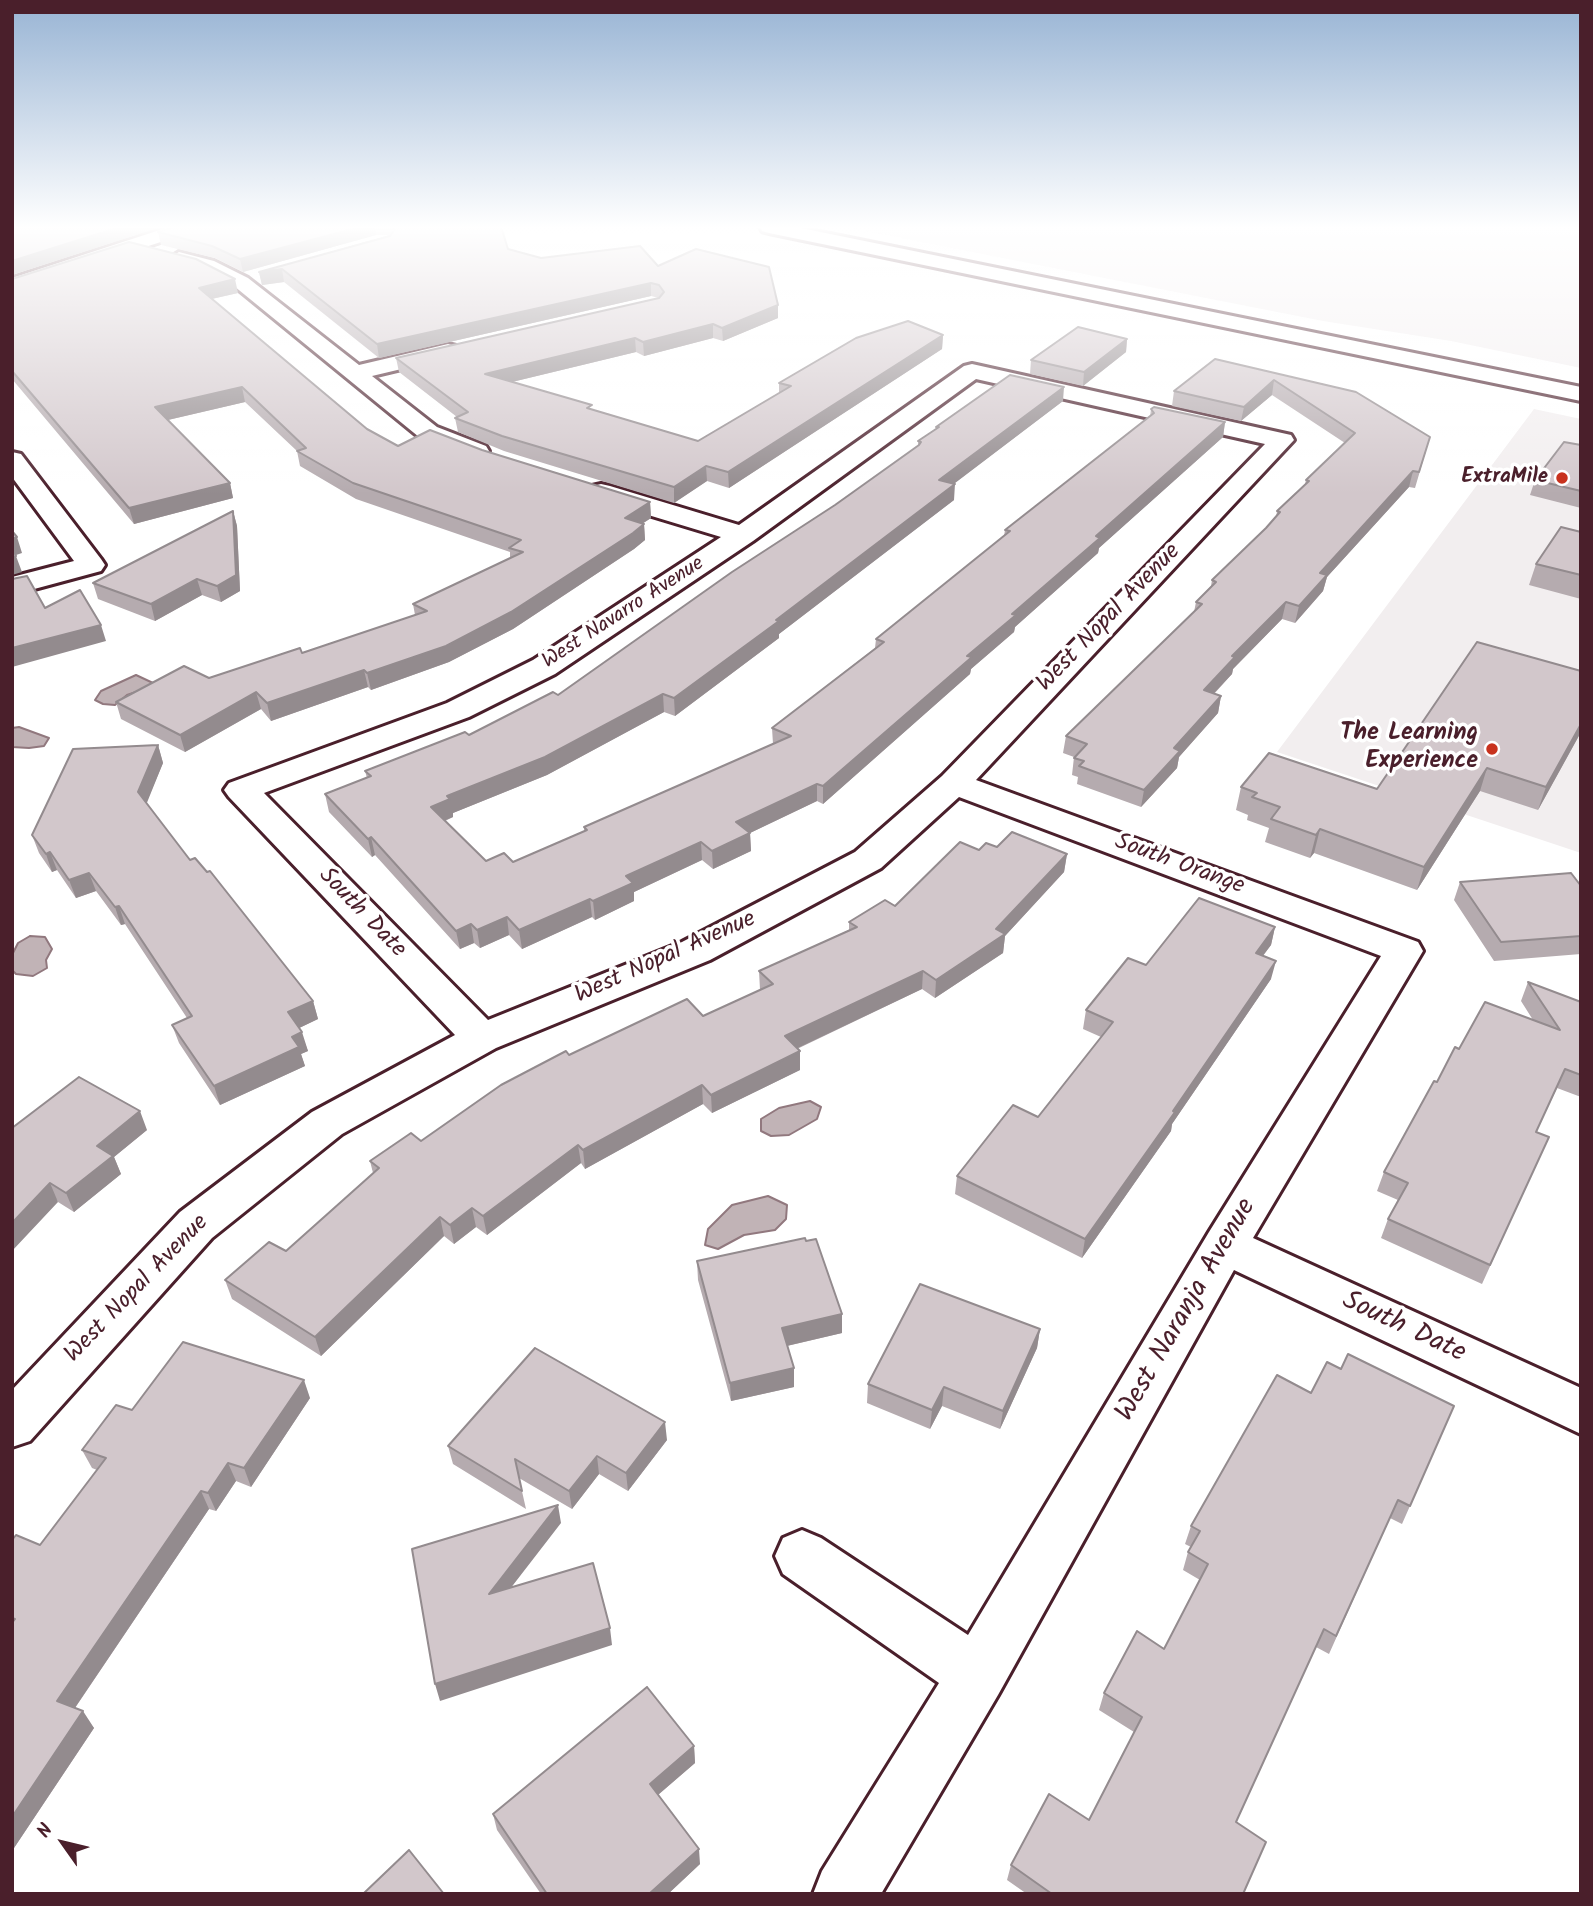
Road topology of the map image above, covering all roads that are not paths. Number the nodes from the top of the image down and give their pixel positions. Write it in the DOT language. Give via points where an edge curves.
graph roads {
  1 [pos="292,316"];
  2 [pos="1201,316"];
  3 [pos="475,345"];
  4 [pos="972,371"];
  5 [pos="355,373"];
  6 [pos="1581,394"];
  7 [pos="12,458"];
  8 [pos="494,458"];
  9 [pos="583,486"];
  10 [pos="743,535"];
  11 [pos="12,586"];
  12 [pos="954,783"];
  13 [pos="241,790"];
  14 [pos="1404,951"];
  15 [pos="482,1038"];
  16 [pos="1225,1245"];
  17 [pos="1581,1412"];
  18 [pos="12,1425"];
  19 [pos="802,1556"];
  20 [pos="977,1675"];
  21 [pos="845,1894"];
  1 -- 5 [label="street"];
  2 -- 6 [label="street"];
  3 -- 5 [label="street"];
  4 -- 10 [label="street, West Navarro Avenue"];
  4 -- 12 [label="street, West Nopal Avenue" via="1282,440"];
  5 -- 8 [label="street" via="428,432"];
  7 -- 11 [label="street" via="91,565"];
  9 -- 10 [label="street"];
  10 -- 13 [label="street, West Navarro Avenue" via="532,674 458,710"];
  12 -- 14 [label="street, South Orange"];
  12 -- 15 [label="street, West Nopal Avenue" via="868,860 696,951"];
  13 -- 15 [label="street, South Date"];
  14 -- 16 [label="street, West Naranja Avenue"];
  15 -- 18 [label="street, West Nopal Avenue" via="327,1123 196,1225"];
  16 -- 17 [label="street, South Date"];
  16 -- 20 [label="street, West Naranja Avenue"];
  19 -- 20 [label="street"];
  20 -- 21 [label="street, West Naranja Avenue"];
}
